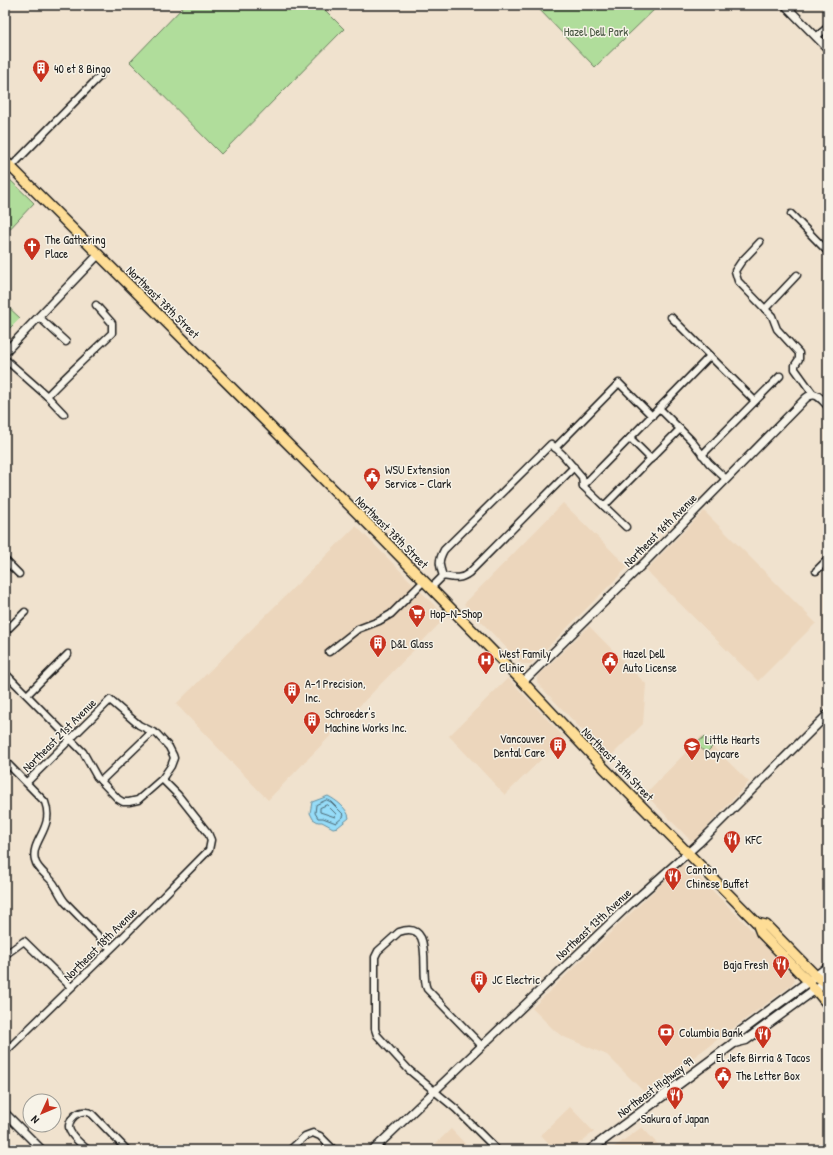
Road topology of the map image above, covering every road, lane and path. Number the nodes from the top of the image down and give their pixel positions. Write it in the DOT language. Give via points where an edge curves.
graph roads {
  1 [pos="785,5"];
  2 [pos="828,27"];
  3 [pos="816,37"];
  4 [pos="828,49"];
  5 [pos="100,76"];
  6 [pos="8,164"];
  7 [pos="792,214"];
  8 [pos="760,242"];
  9 [pos="828,252"];
  10 [pos="99,254"];
  11 [pos="797,275"];
  12 [pos="96,305"];
  13 [pos="765,309"];
  14 [pos="39,316"];
  15 [pos="671,317"];
  16 [pos="66,342"];
  17 [pos="5,352"];
  18 [pos="710,356"];
  19 [pos="5,359"];
  20 [pos="780,376"];
  21 [pos="813,394"];
  22 [pos="47,396"];
  23 [pos="756,401"];
  24 [pos="828,406"];
  25 [pos="659,408"];
  26 [pos="64,414"];
  27 [pos="652,416"];
  28 [pos="680,429"];
  29 [pos="630,438"];
  30 [pos="555,448"];
  31 [pos="702,454"];
  32 [pos="650,459"];
  33 [pos="574,467"];
  34 [pos="726,478"];
  35 [pos="583,486"];
  36 [pos="604,506"];
  37 [pos="626,527"];
  38 [pos="828,559"];
  39 [pos="5,560"];
  40 [pos="816,571"];
  41 [pos="19,574"];
  42 [pos="443,576"];
  43 [pos="427,585"];
  44 [pos="25,612"];
  45 [pos="5,632"];
  46 [pos="329,652"];
  47 [pos="68,654"];
  48 [pos="5,673"];
  49 [pos="523,682"];
  50 [pos="27,695"];
  51 [pos="828,714"];
  52 [pos="152,732"];
  53 [pos="70,739"];
  54 [pos="5,760"];
  55 [pos="162,779"];
  56 [pos="101,781"];
  57 [pos="27,782"];
  58 [pos="688,852"];
  59 [pos="758,923"];
  60 [pos="110,948"];
  61 [pos="5,955"];
  62 [pos="828,967"];
  63 [pos="816,976"];
  64 [pos="809,982"];
  65 [pos="827,982"];
  66 [pos="71,988"];
  67 [pos="815,989"];
  68 [pos="828,1005"];
  69 [pos="734,1043"];
  70 [pos="482,1046"];
  71 [pos="5,1052"];
  72 [pos="434,1091"];
  73 [pos="5,1114"];
  74 [pos="42,1150"];
  75 [pos="88,1150"];
  76 [pos="128,1150"];
  77 [pos="290,1150"];
  78 [pos="334,1150"];
  79 [pos="373,1150"];
  80 [pos="497,1150"];
  81 [pos="590,1150"];
  1 -- 3 [label="street"];
  2 -- 3 [label="street"];
  3 -- 4 [label="street"];
  5 -- 6 [label="street"];
  6 -- 10 [label="main road, Northeast 78th Street"];
  7 -- 9 [label="street"];
  8 -- 13 [label="street" via="735,271 738,281"];
  10 -- 14 [label="street"];
  10 -- 43 [label="main road, Northeast 78th Street"];
  11 -- 13 [label="street"];
  12 -- 22 [label="street" via="112,323 112,333"];
  13 -- 21 [label="street" via="772,316 777,329 799,353 795,369"];
  14 -- 16 [label="street"];
  14 -- 17 [label="street"];
  15 -- 18 [label="street"];
  18 -- 23 [label="street"];
  18 -- 25 [label="street"];
  19 -- 22 [label="street"];
  20 -- 23 [label="street"];
  21 -- 24 [label="street"];
  21 -- 34 [label="street, Northeast 16th Avenue"];
  22 -- 26 [label="street"];
  23 -- 31 [label="street"];
  25 -- 27 [label="street"];
  25 -- 28 [label="street"];
  27 -- 29 [label="street"];
  27 -- 30 [label="street" via="619,383"];
  28 -- 31 [label="street"];
  28 -- 32 [label="street"];
  29 -- 32 [label="street"];
  29 -- 35 [label="street"];
  30 -- 33 [label="street"];
  30 -- 42 [label="street" via="551,444 444,550 440,559"];
  31 -- 34 [label="street"];
  32 -- 36 [label="street"];
  33 -- 35 [label="street" via="582,477"];
  33 -- 42 [label="street" via="469,573 462,578"];
  34 -- 49 [label="street, Northeast 16th Avenue"];
  35 -- 36 [label="street"];
  36 -- 37 [label="street"];
  38 -- 40 [label="street"];
  39 -- 41 [label="street"];
  42 -- 43 [label="street"];
  43 -- 46 [label="street" via="391,614 358,629"];
  43 -- 49 [label="main road, Northeast 78th Street"];
  44 -- 45 [label="street"];
  47 -- 50 [label="street"];
  48 -- 50 [label="street"];
  49 -- 58 [label="main road, Northeast 78th Street"];
  50 -- 53 [label="street"];
  51 -- 58 [label="street, Northeast 13th Avenue"];
  52 -- 53 [label="street, Northeast 21st Avenue" via="139,725 110,700"];
  52 -- 55 [label="street" via="169,748 174,758"];
  52 -- 56 [label="street"];
  53 -- 56 [label="street" via="83,752"];
  53 -- 57 [label="street, Northeast 21st Avenue"];
  54 -- 57 [label="street"];
  55 -- 56 [label="street" via="138,800 129,802 118,799"];
  55 -- 60 [label="street, Northeast 18th Avenue" via="208,833 211,840 209,850"];
  57 -- 60 [label="street" via="48,809 45,828 34,848 35,862 54,883 65,902"];
  58 -- 59 [label="main road, Northeast 78th Street"];
  58 -- 70 [label="street, Northeast 13th Avenue"];
  59 -- 63 [label="main road, Northeast 78th Street" via="766,925"];
  59 -- 64 [label="main road, Northeast 78th Street" via="761,932"];
  60 -- 66 [label="street, Northeast 18th Avenue"];
  61 -- 66 [label="street" via="24,940"];
  62 -- 63 [label="main road, Northeast Highway 99"];
  63 -- 64 [label="main road, Northeast Highway 99"];
  63 -- 65 [label="main road, Northeast 78th Street"];
  64 -- 67 [label="main road, Northeast 78th Street"];
  64 -- 69 [label="main road, Northeast Highway 99" via="740,1032"];
  65 -- 67 [label="main road, Northeast Highway 99"];
  66 -- 71 [label="street, Northeast 18th Avenue"];
  67 -- 68 [label="main road, Northeast 78th Street"];
  67 -- 69 [label="main road, Northeast Highway 99" via="746,1040"];
  69 -- 81 [label="main road, Northeast Highway 99"];
  70 -- 72 [label="street, Northeast 13th Avenue"];
  70 -- 72 [label="street" via="427,989 424,980 424,944 421,938 415,932 397,934 376,955 375,1029 377,1035 409,1070"];
  72 -- 79 [label="street, Northeast 13th Avenue"];
  72 -- 80 [label="street"];
  73 -- 74 [label="street"];
  75 -- 76 [label="street" via="69,1128 71,1121 82,1111 92,1114"];
  77 -- 78 [label="street" via="305,1136 313,1133 320,1136"];
}
